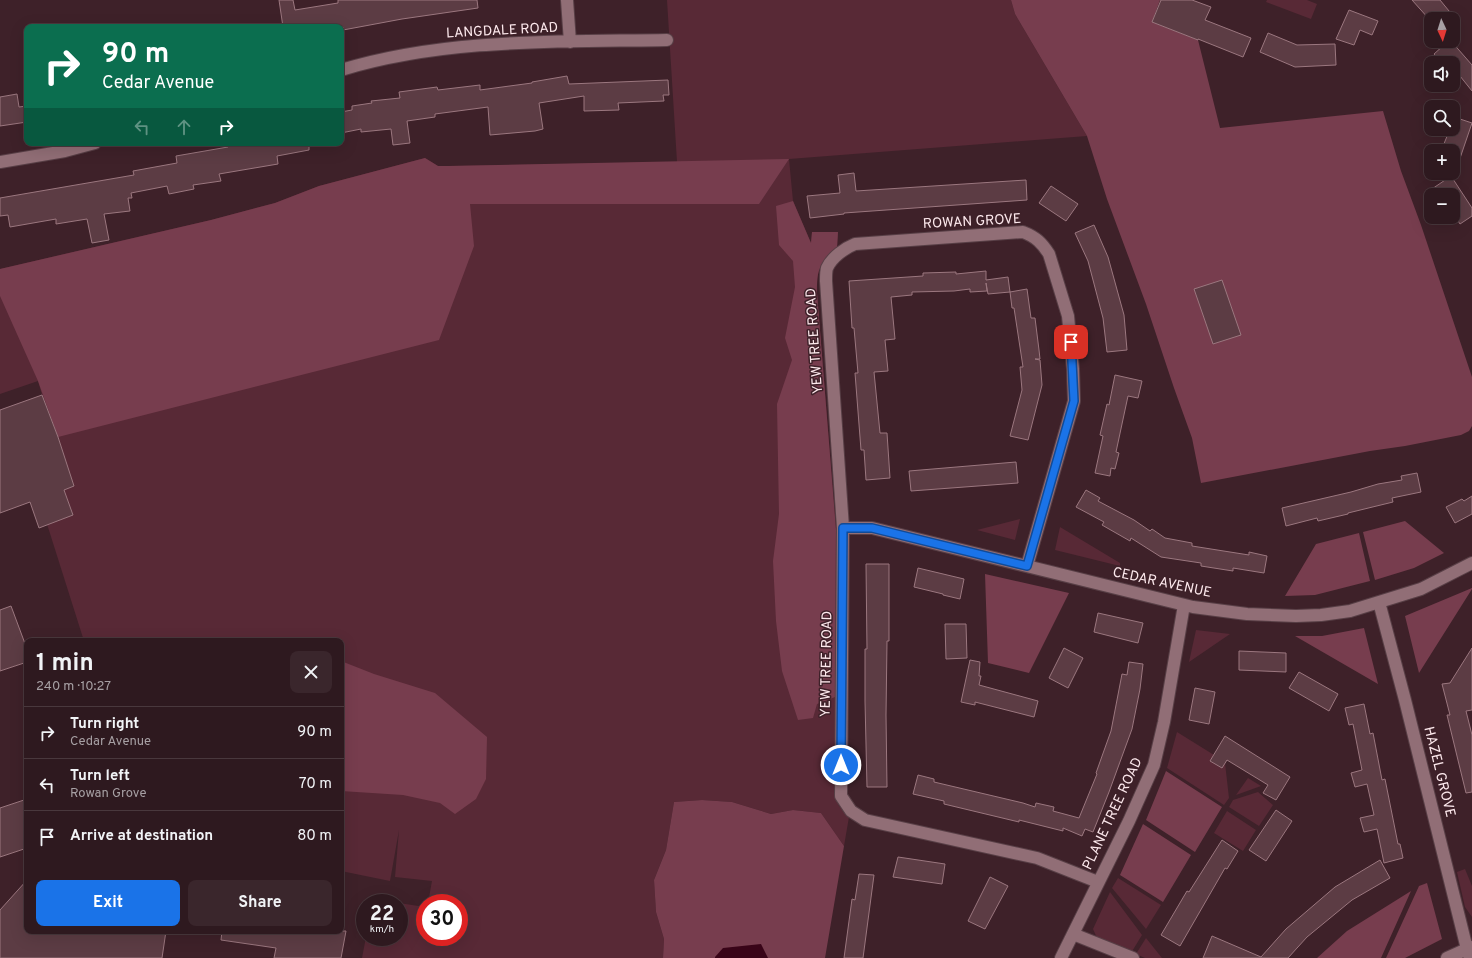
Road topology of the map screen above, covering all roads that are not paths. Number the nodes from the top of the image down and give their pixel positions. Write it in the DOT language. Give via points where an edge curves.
graph roads {
  1 [pos="567,0"];
  2 [pos="667,40"];
  3 [pos="570,42"];
  4 [pos="344,69"];
  5 [pos="84,146"];
  6 [pos="0,162"];
  7 [pos="835,258"];
  8 [pos="843,528"];
  9 [pos="1472,563"];
  10 [pos="1027,566"];
  11 [pos="1379,602"];
  12 [pos="1184,605"];
  13 [pos="1098,882"];
  14 [pos="1074,934"];
  15 [pos="1470,952"];
  16 [pos="1061,958"];
  17 [pos="1133,958"];
  18 [pos="1447,958"];
  1 -- 3 [label="street"];
  2 -- 3 [label="street, LANGDALE ROAD"];
  3 -- 4 [label="street, LANGDALE ROAD" via="450,48 417,52"];
  5 -- 6 [label="street"];
  7 -- 8 [label="street, YEW TREE ROAD" via="827,268 826,281"];
  7 -- 10 [label="street, ROWAN GROVE" via="855,244 1023,232 1034,236 1045,247 1068,316 1074,401"];
  8 -- 10 [label="street, CEDAR AVENUE" via="872,528"];
  8 -- 13 [label="street, YEW TREE ROAD" via="841,796 851,812 865,820 1037,858"];
  9 -- 11 [label="street, CEDAR AVENUE" via="1421,589"];
  10 -- 12 [label="street, CEDAR AVENUE"];
  11 -- 12 [label="street, CEDAR AVENUE" via="1350,611 1296,616 1247,614"];
  11 -- 15 [label="street, HAZEL GROVE"];
  12 -- 13 [label="street, PLANE TREE ROAD" via="1154,765"];
  13 -- 14 [label="street, PLANE TREE ROAD"];
  14 -- 16 [label="street, PLANE TREE ROAD"];
  14 -- 17 [label="street"];
  15 -- 18 [label="street"];
}
